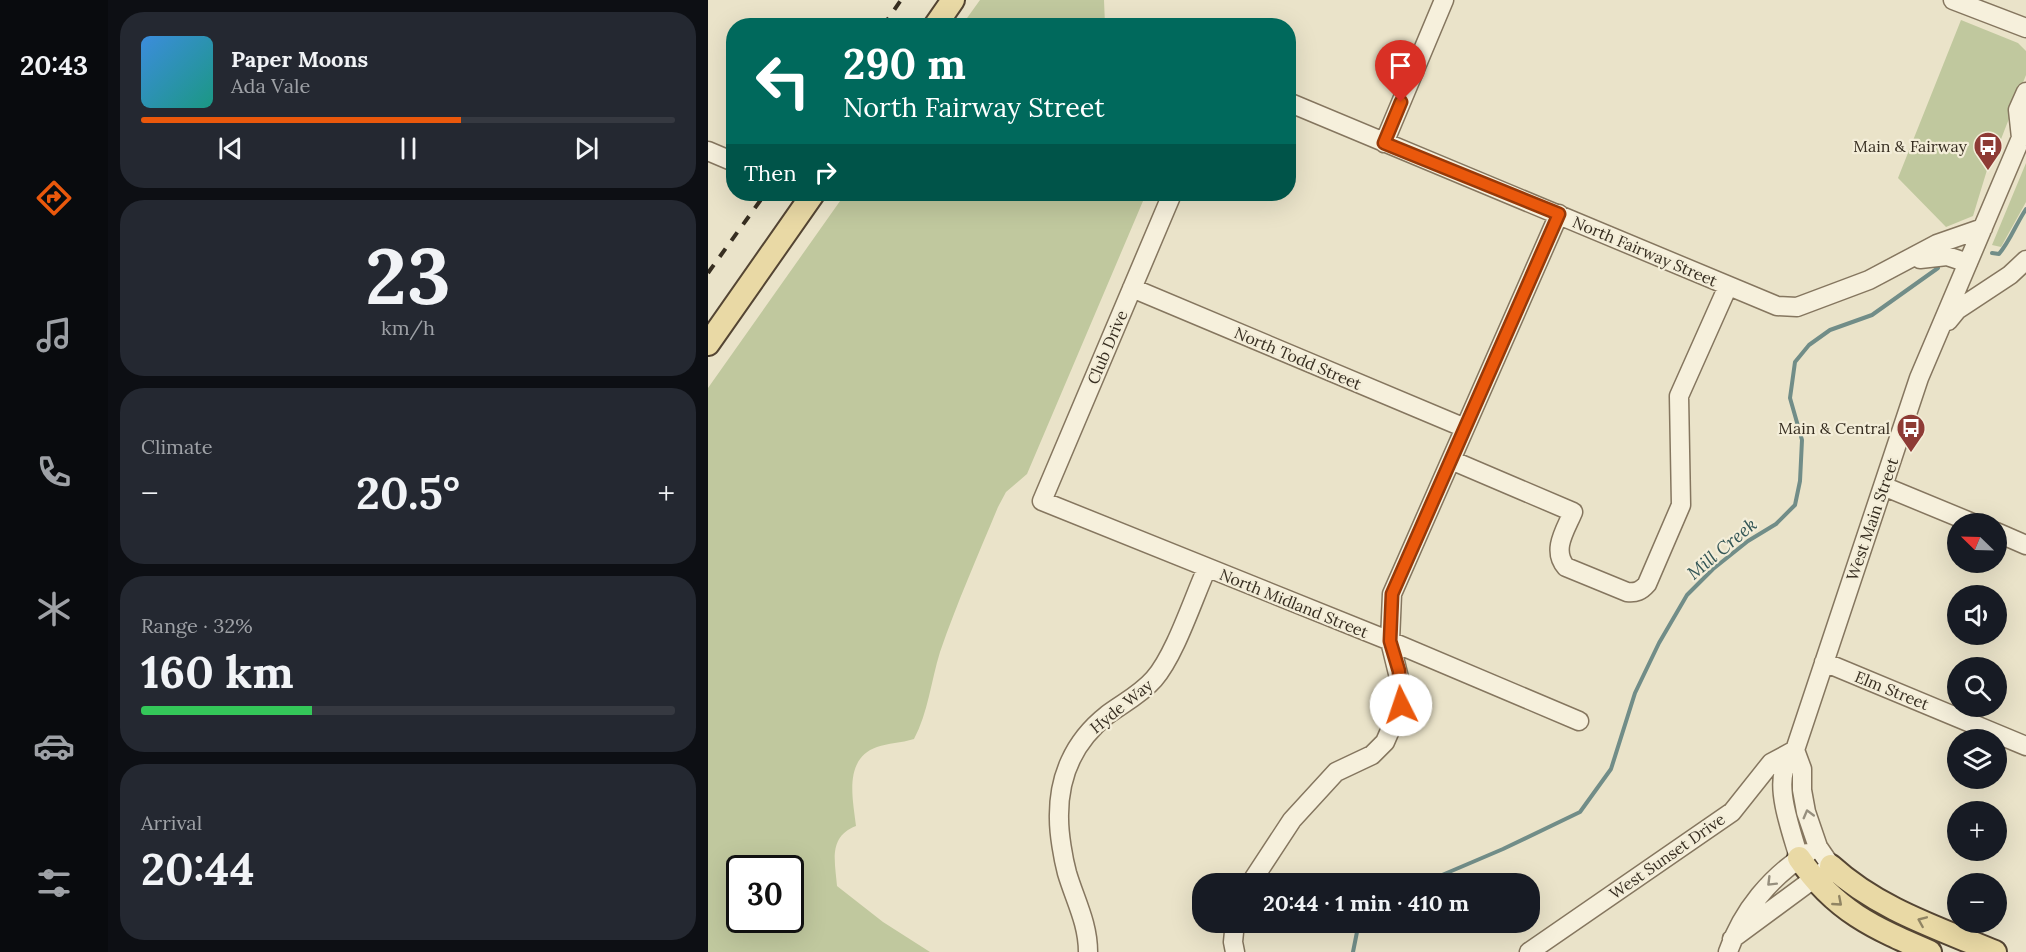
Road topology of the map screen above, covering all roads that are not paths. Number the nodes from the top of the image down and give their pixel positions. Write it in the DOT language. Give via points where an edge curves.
graph roads {
  1 [pos="953,0"];
  2 [pos="1444,0"];
  3 [pos="1953,0"];
  4 [pos="1990,14"];
  5 [pos="941,18"];
  6 [pos="2026,28"];
  7 [pos="2026,41"];
  8 [pos="2026,92"];
  9 [pos="1296,105"];
  10 [pos="2024,132"];
  11 [pos="1384,143"];
  12 [pos="708,151"];
  13 [pos="726,159"];
  14 [pos="807,201"];
  15 [pos="1169,201"];
  16 [pos="1559,214"];
  17 [pos="1983,228"];
  18 [pos="2026,260"];
  19 [pos="1904,262"];
  20 [pos="1965,270"];
  21 [pos="2010,275"];
  22 [pos="1728,286"];
  23 [pos="1132,288"];
  24 [pos="1939,332"];
  25 [pos="708,344"];
  26 [pos="1465,428"];
  27 [pos="1451,460"];
  28 [pos="1883,486"];
  29 [pos="1042,501"];
  30 [pos="1948,513"];
  31 [pos="2007,537"];
  32 [pos="2026,545"];
  33 [pos="1207,568"];
  34 [pos="1390,641"];
  35 [pos="1824,662"];
  36 [pos="1579,721"];
  37 [pos="2026,746"];
  38 [pos="1795,750"];
  39 [pos="1809,852"];
  40 [pos="1257,873"];
  41 [pos="1823,873"];
  42 [pos="1234,933"];
  43 [pos="1730,946"];
  44 [pos="1088,952"];
  45 [pos="1235,952"];
  46 [pos="1529,952"];
  47 [pos="1930,952"];
  48 [pos="1995,952"];
  1 -- 5 [label="main road"];
  2 -- 11 [label="street"];
  3 -- 4 [label="street"];
  4 -- 6 [label="street"];
  4 -- 7 [label="street" via="2008,32"];
  8 -- 10 [label="street" via="2018,111"];
  9 -- 11 [label="street, North Fairway Street"];
  10 -- 17 [label="street, West Main Street"];
  11 -- 16 [label="street, North Fairway Street"];
  12 -- 13 [label="street"];
  14 -- 25 [label="main road"];
  15 -- 23 [label="street, Club Drive"];
  16 -- 22 [label="street, North Fairway Street"];
  16 -- 26 [label="street"];
  17 -- 19 [label="street, North Fairway Street" via="1937,244"];
  17 -- 20 [label="street, West Main Street"];
  18 -- 21 [label="street"];
  19 -- 20 [label="street, North Fairway Street" via="1942,255"];
  19 -- 22 [label="street, North Fairway Street" via="1869,280 1797,307 1777,306"];
  20 -- 21 [label="street, North Fairway Street" via="1983,283"];
  20 -- 24 [label="street, West Main Street"];
  21 -- 24 [label="street" via="1957,310"];
  22 -- 27 [label="street" via="1679,396 1681,505 1642,590 1627,592 1566,567 1559,545 1572,512"];
  23 -- 26 [label="street, North Todd Street"];
  23 -- 29 [label="street, Club Drive"];
  24 -- 28 [label="street, West Main Street" via="1919,378"];
  26 -- 27 [label="street"];
  27 -- 34 [label="street" via="1392,594"];
  28 -- 30 [label="street"];
  28 -- 35 [label="street, West Main Street"];
  29 -- 33 [label="street, North Midland Street"];
  31 -- 32 [label="street"];
  33 -- 34 [label="street, North Midland Street"];
  33 -- 44 [label="street, Hyde Way" via="1170,655 1155,678 1083,737 1071,756 1060,788 1058,820 1066,872 1088,935"];
  34 -- 36 [label="street, North Midland Street"];
  34 -- 40 [label="street" via="1399,671 1401,705 1384,742 1372,755 1336,772 1292,820"];
  35 -- 37 [label="street, Elm Street"];
  35 -- 38 [label="street, West Main Street"];
  38 -- 39 [label="street, West Main Street" via="1784,772 1784,797 1789,824"];
  38 -- 46 [label="street, West Sunset Drive" via="1771,764 1732,812"];
  39 -- 41 [label="main road"];
  39 -- 43 [label="street, one-way" via="1771,881 1754,902"];
  41 -- 43 [label="street"];
  41 -- 47 [label="main road, one-way" via="1852,914"];
  48 -- 41 [label="main road, one-way" via="1894,910"];
  42 -- 45 [label="street"];
}
